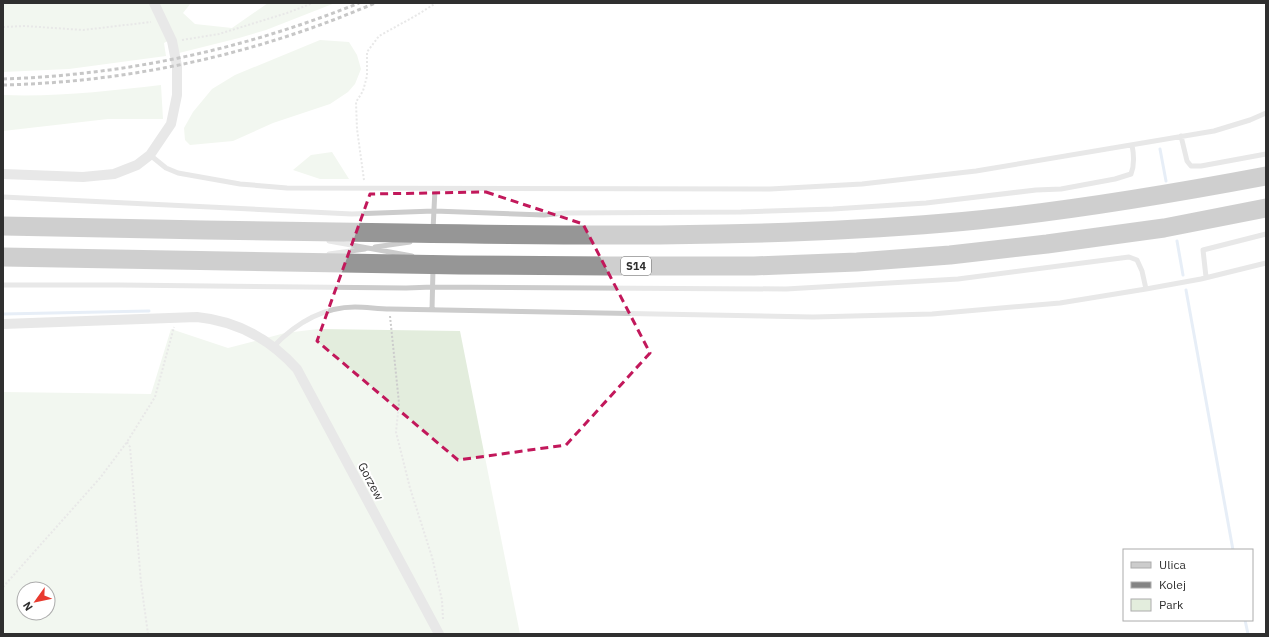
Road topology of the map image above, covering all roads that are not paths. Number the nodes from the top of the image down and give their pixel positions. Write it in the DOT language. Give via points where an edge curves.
graph roads {
  1 [pos="154,3"];
  2 [pos="1266,113"];
  3 [pos="1181,136"];
  4 [pos="1132,145"];
  5 [pos="1266,154"];
  6 [pos="150,155"];
  7 [pos="3,174"];
  8 [pos="1266,176"];
  9 [pos="435,189"];
  10 [pos="3,197"];
  11 [pos="1266,208"];
  12 [pos="434,211"];
  13 [pos="3,226"];
  14 [pos="279,231"];
  15 [pos="1266,234"];
  16 [pos="427,237"];
  17 [pos="317,238"];
  18 [pos="324,240"];
  19 [pos="414,241"];
  20 [pos="369,248"];
  21 [pos="324,255"];
  22 [pos="317,256"];
  23 [pos="415,256"];
  24 [pos="3,257"];
  25 [pos="280,262"];
  26 [pos="432,262"];
  27 [pos="1266,262"];
  28 [pos="1206,278"];
  29 [pos="3,285"];
  30 [pos="433,287"];
  31 [pos="1146,289"];
  32 [pos="432,310"];
  33 [pos="3,324"];
  34 [pos="273,347"];
  35 [pos="438,633"];
  1 -- 6 [label="street" via="172,41 177,66 177,95 171,124"];
  2 -- 3 [label="lane" via="1214,131"];
  3 -- 4 [label="lane"];
  3 -- 5 [label="lane" via="1191,166"];
  4 -- 9 [label="lane" via="976,171 862,184 770,189"];
  4 -- 12 [label="lane" via="1135,158 1130,174 1115,179 1061,189 926,203 741,212 566,212 544,215"];
  6 -- 7 [label="street" via="138,165 114,174 83,177"];
  6 -- 9 [label="lane" via="166,168 178,173 240,184 287,188"];
  8 -- 16 [label="highway" via="1176,193 940,224 761,234 459,234"];
  9 -- 12 [label="lane"];
  10 -- 12 [label="lane" via="352,214"];
  11 -- 26 [label="highway, S14" via="1164,228 1047,244 872,261 746,266 460,265"];
  12 -- 16 [label="lane"];
  13 -- 14 [label="highway"];
  14 -- 16 [label="highway"];
  14 -- 17 [label="lane"];
  15 -- 28 [label="lane" via="1203,250"];
  18 -- 20 [label="lane"];
  19 -- 20 [label="lane"];
  20 -- 21 [label="lane"];
  20 -- 23 [label="lane"];
  22 -- 25 [label="lane"];
  24 -- 25 [label="highway, S14"];
  25 -- 26 [label="highway, S14"];
  26 -- 30 [label="lane"];
  27 -- 28 [label="lane"];
  28 -- 31 [label="lane"];
  29 -- 30 [label="lane"];
  30 -- 31 [label="lane" via="786,289 958,279 1129,257 1137,260"];
  30 -- 32 [label="lane"];
  31 -- 32 [label="lane" via="1060,303 932,314 813,317"];
  32 -- 34 [label="lane" via="354,307 333,310 297,326"];
  33 -- 34 [label="street, Gorzew" via="197,316 234,325 251,332"];
  34 -- 35 [label="street, Gorzew" via="297,369"];
}
